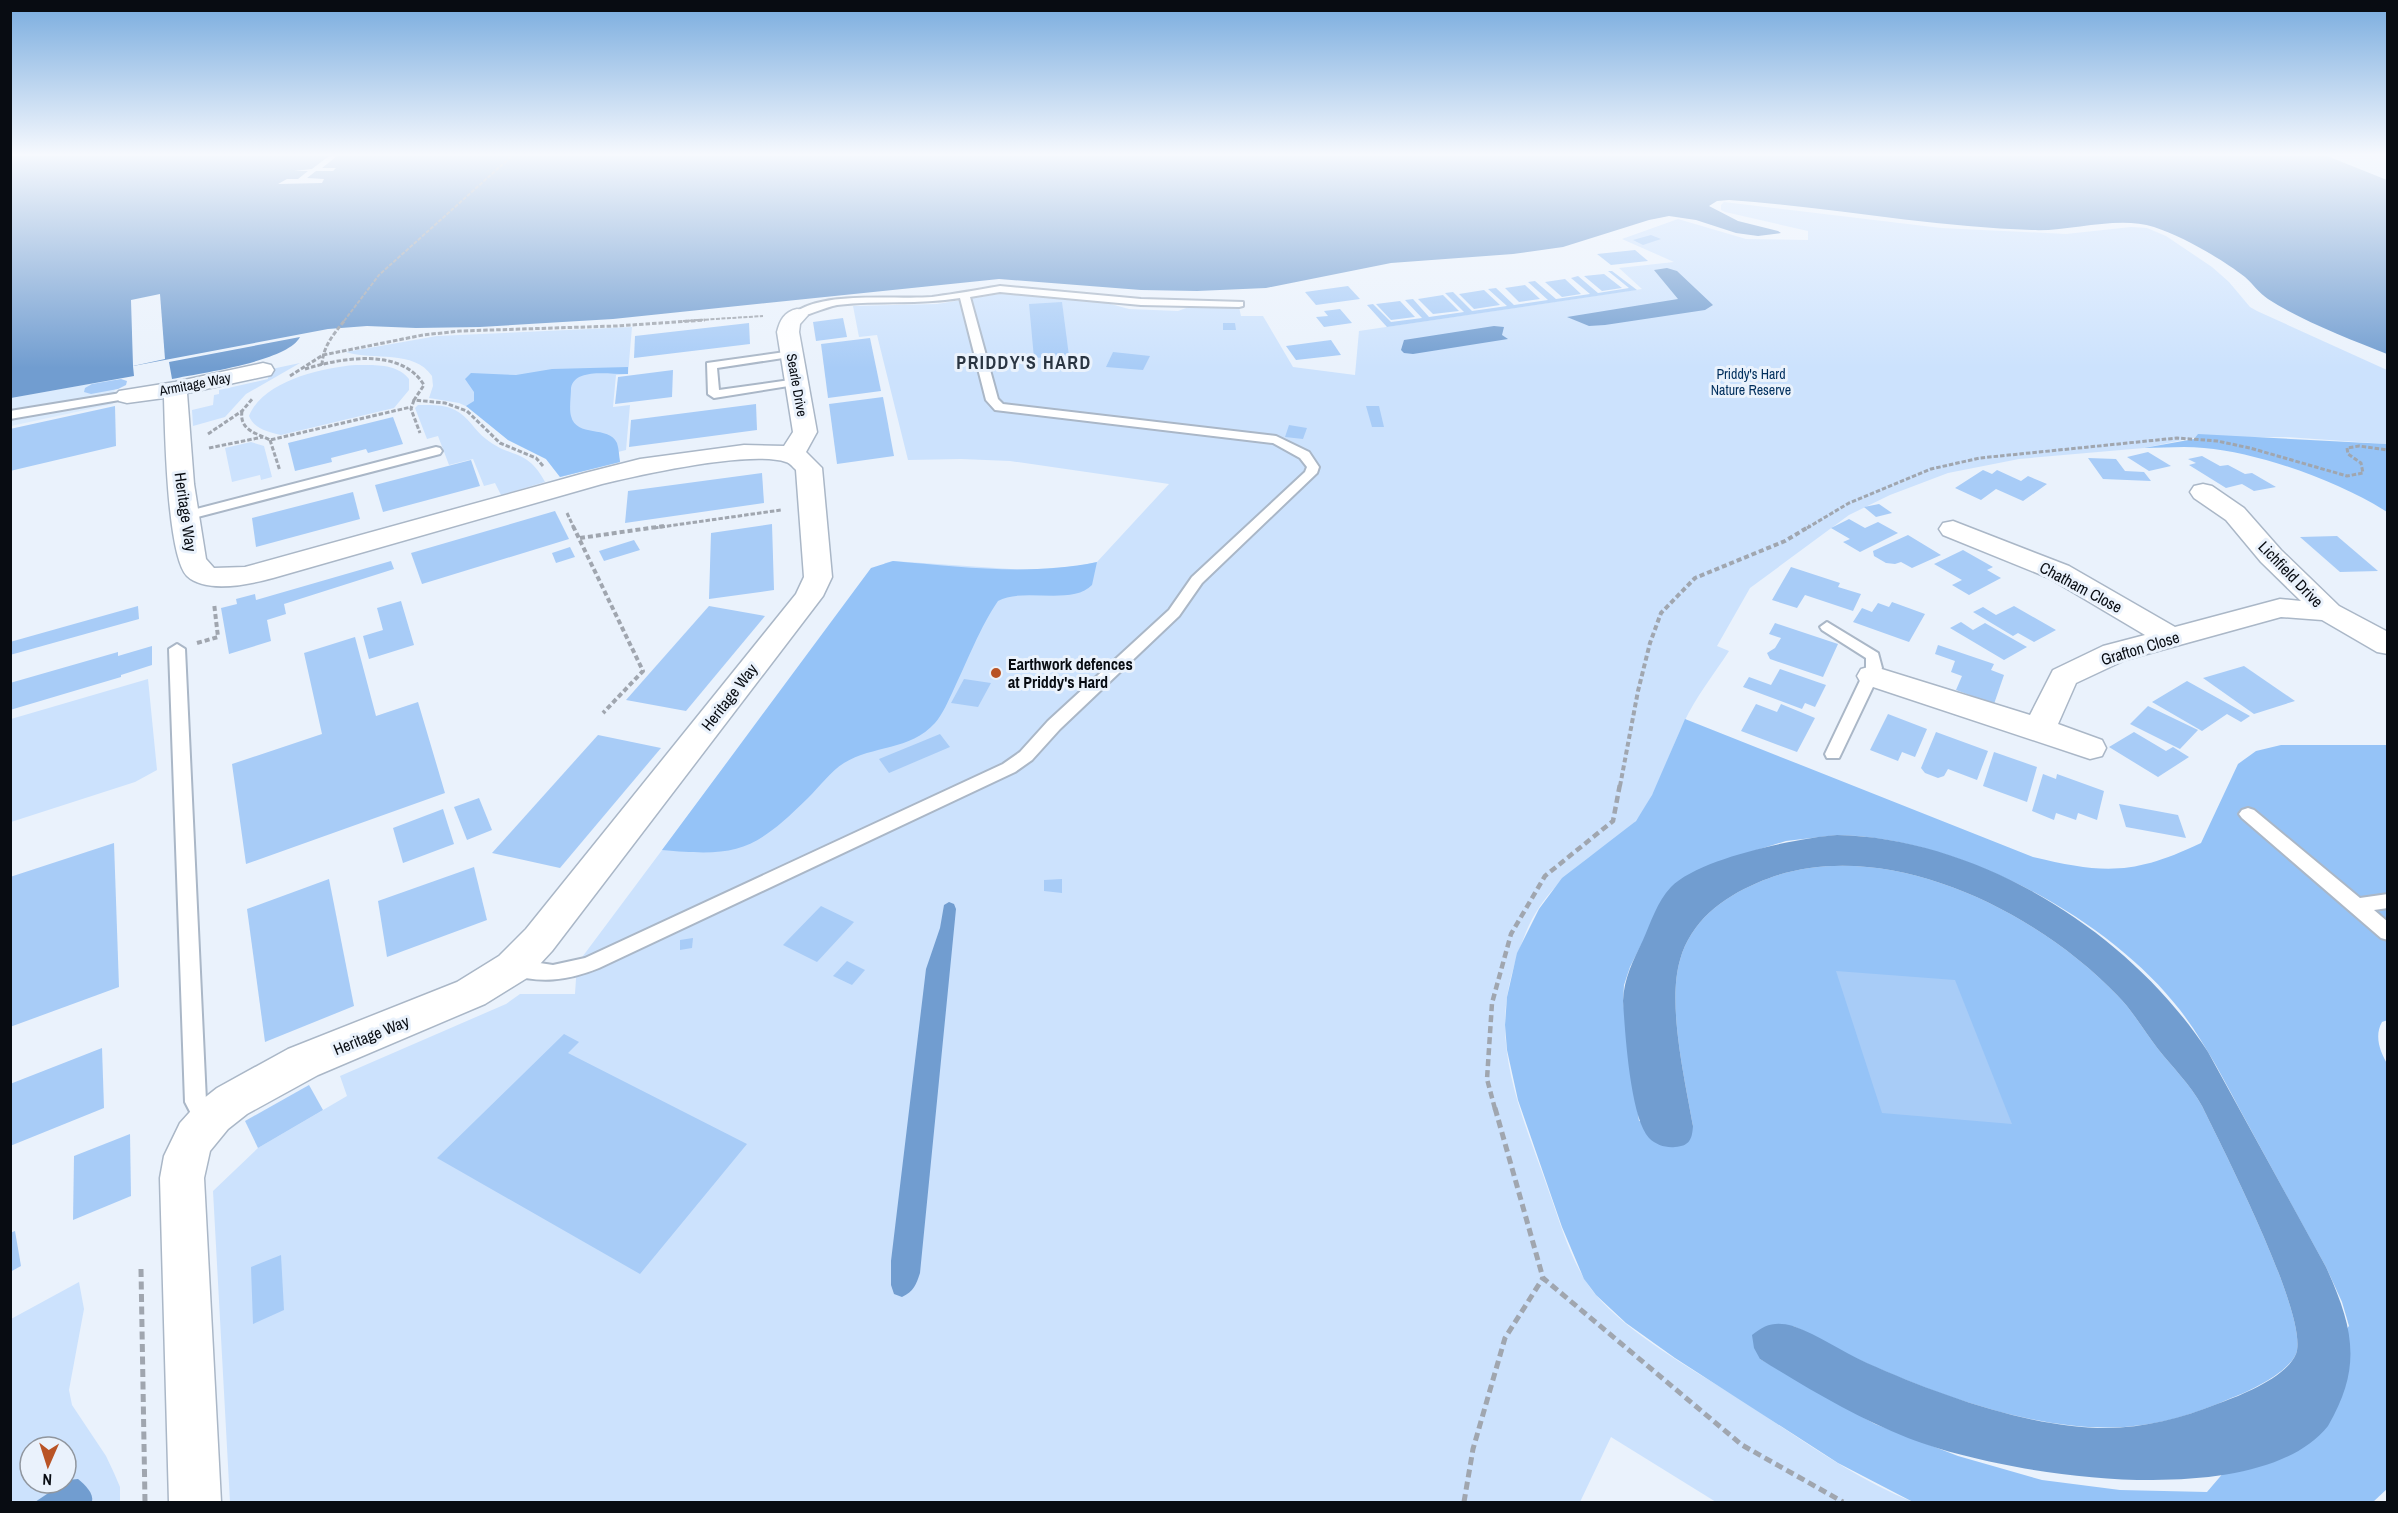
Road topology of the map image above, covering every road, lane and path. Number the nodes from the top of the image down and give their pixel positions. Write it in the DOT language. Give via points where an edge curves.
graph roads {
  1 [pos="433,227"];
  2 [pos="964,294"];
  3 [pos="1239,303"];
  4 [pos="798,314"];
  5 [pos="792,354"];
  6 [pos="323,355"];
  7 [pos="322,365"];
  8 [pos="263,370"];
  9 [pos="297,372"];
  10 [pos="285,378"];
  11 [pos="797,382"];
  12 [pos="175,389"];
  13 [pos="126,396"];
  14 [pos="256,396"];
  15 [pos="414,400"];
  16 [pos="411,407"];
  17 [pos="242,411"];
  18 [pos="10,415"];
  19 [pos="264,436"];
  20 [pos="270,440"];
  21 [pos="2388,450"];
  22 [pos="431,453"];
  23 [pos="791,454"];
  24 [pos="178,455"];
  25 [pos="285,491"];
  26 [pos="2203,492"];
  27 [pos="559,499"];
  28 [pos="814,505"];
  29 [pos="186,516"];
  30 [pos="1953,529"];
  31 [pos="580,538"];
  32 [pos="210,576"];
  33 [pos="2329,612"];
  34 [pos="1827,627"];
  35 [pos="2172,638"];
  36 [pos="2388,645"];
  37 [pos="177,649"];
  38 [pos="1872,676"];
  39 [pos="603,713"];
  40 [pos="2039,729"];
  41 [pos="2090,748"];
  42 [pos="1833,754"];
  43 [pos="2248,814"];
  44 [pos="2388,901"];
  45 [pos="2357,906"];
  46 [pos="2388,933"];
  47 [pos="513,967"];
  48 [pos="207,1122"];
  49 [pos="1543,1278"];
  50 [pos="195,1503"];
  51 [pos="1464,1503"];
  52 [pos="1844,1503"];
  1 -- 6 [label="path" via="379,275 328,342"];
  2 -- 3 [label="lane" via="1012,289 1141,302"];
  2 -- 4 [label="lane" via="918,301 839,302"];
  2 -- 47 [label="lane" via="992,399 999,407 1276,441 1305,455 1313,467 1311,473 1197,580 1174,613 1054,725 1034,749 1009,768 592,963 563,974"];
  4 -- 5 [label="street, Searle Drive" via="789,326"];
  4 -- 6 [label="path" via="616,327 442,333"];
  5 -- 11 [label="street, Searle Drive"];
  5 -- 11 [label="lane" via="711,365 714,394"];
  6 -- 7 [label="path"];
  6 -- 9 [label="path"];
  7 -- 9 [label="path"];
  7 -- 15 [label="path" via="368,360 404,365 416,372 424,386"];
  8 -- 12 [label="street, Armitage Way"];
  9 -- 10 [label="path"];
  11 -- 23 [label="street, Searle Drive" via="804,432"];
  12 -- 13 [label="street, Armitage Way"];
  12 -- 24 [label="street, Heritage Way"];
  13 -- 18 [label="lane"];
  14 -- 17 [label="path"];
  15 -- 16 [label="path"];
  15 -- 27 [label="path" via="445,403 467,411 500,442 536,458"];
  16 -- 20 [label="path"];
  16 -- 22 [label="path"];
  17 -- 19 [label="path" via="243,426"];
  17 -- 24 [label="path"];
  19 -- 20 [label="path"];
  19 -- 24 [label="path"];
  20 -- 25 [label="path"];
  21 -- 49 [label="path" via="2347,448 2348,454 2361,463 2363,473 2347,476 2250,448 2176,438 1980,458 1931,469 1849,503 1785,541 1695,578 1662,613 1650,643 1613,821 1545,876 1511,934 1492,1003 1487,1079"];
  22 -- 25 [label="lane"];
  23 -- 27 [label="street" via="744,452 640,467"];
  23 -- 28 [label="street, Heritage Way" via="802,459 808,468"];
  24 -- 29 [label="street, Heritage Way"];
  25 -- 29 [label="lane"];
  26 -- 33 [label="street, Lichfield Drive" via="2235,514 2271,556"];
  27 -- 31 [label="path"];
  27 -- 32 [label="street" via="273,570 237,577"];
  28 -- 31 [label="path"];
  28 -- 47 [label="street, Heritage Way" via="818,578 814,590 539,940"];
  29 -- 32 [label="street, Heritage Way" via="194,564"];
  30 -- 35 [label="street, Chatham Close" via="2059,572"];
  31 -- 39 [label="path" via="643,671"];
  32 -- 37 [label="path" via="218,637"];
  33 -- 35 [label="street, Grafton Close" via="2280,608"];
  33 -- 36 [label="street, Lichfield Drive"];
  34 -- 38 [label="lane" via="1873,656"];
  35 -- 40 [label="street, Grafton Close" via="2114,653 2064,677"];
  37 -- 48 [label="lane" via="196,1102"];
  38 -- 40 [label="street"];
  38 -- 42 [label="lane"];
  40 -- 41 [label="street"];
  43 -- 45 [label="lane"];
  44 -- 45 [label="lane"];
  45 -- 46 [label="lane"];
  47 -- 48 [label="street, Heritage Way" via="471,993 278,1074 232,1101"];
  48 -- 50 [label="street, Heritage Way" via="189,1148 182,1178"];
  49 -- 51 [label="path" via="1505,1338 1473,1449"];
  49 -- 52 [label="path" via="1742,1445"];
}
